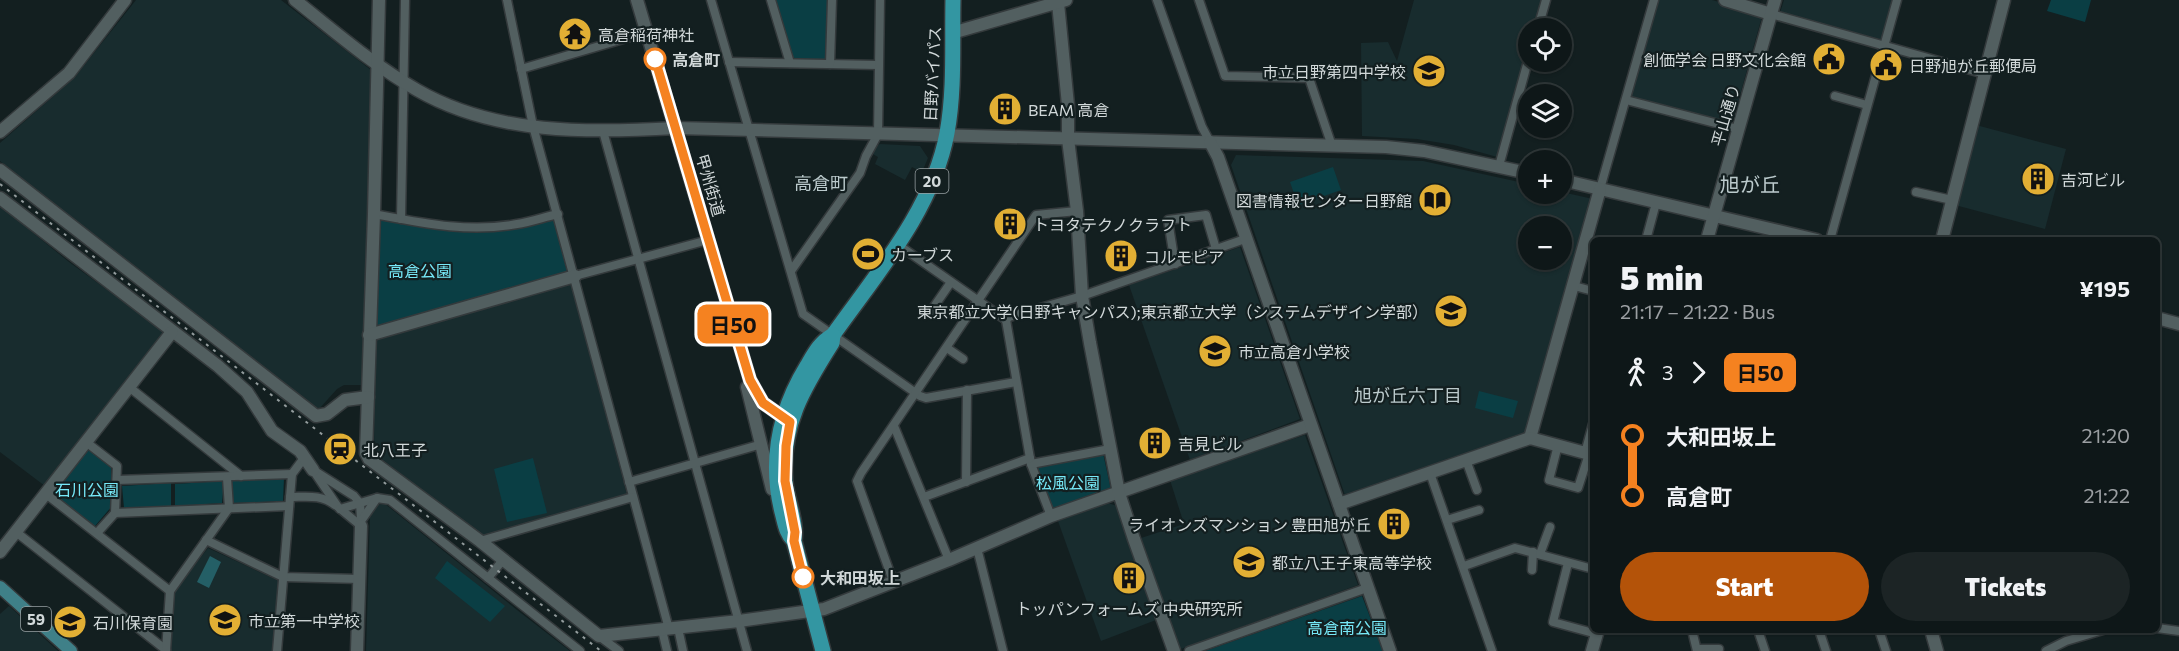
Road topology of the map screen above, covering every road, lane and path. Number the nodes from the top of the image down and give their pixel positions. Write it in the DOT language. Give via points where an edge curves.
graph roads {
  1 [pos="125,0"];
  2 [pos="295,0"];
  3 [pos="379,0"];
  4 [pos="405,0"];
  5 [pos="507,0"];
  6 [pos="638,0"];
  7 [pos="711,0"];
  8 [pos="771,0"];
  9 [pos="832,0"];
  10 [pos="880,0"];
  11 [pos="953,0"];
  12 [pos="1157,0"];
  13 [pos="1199,0"];
  14 [pos="1546,0"];
  15 [pos="1654,0"];
  16 [pos="1725,0"];
  17 [pos="1775,0"];
  18 [pos="1897,0"];
  19 [pos="2004,0"];
  20 [pos="1062,1"];
  21 [pos="1771,14"];
  22 [pos="1541,18"];
  23 [pos="647,32"];
  24 [pos="952,33"];
  25 [pos="1884,46"];
  26 [pos="729,62"];
  27 [pos="377,63"];
  28 [pos="790,63"];
  29 [pos="830,64"];
  30 [pos="878,65"];
  31 [pos="521,69"];
  32 [pos="1525,72"];
  33 [pos="1985,74"];
  34 [pos="405,81"];
  35 [pos="1835,96"];
  36 [pos="1626,100"];
  37 [pos="1867,105"];
  38 [pos="533,126"];
  39 [pos="676,128"];
  40 [pos="1738,129"];
  41 [pos="603,131"];
  42 [pos="749,131"];
  43 [pos="0,132"];
  44 [pos="878,134"];
  45 [pos="947,135"];
  46 [pos="1068,139"];
  47 [pos="1210,142"];
  48 [pos="1332,146"];
  49 [pos="1499,166"];
  50 [pos="0,170"];
  51 [pos="1518,171"];
  52 [pos="1572,182"];
  53 [pos="1600,189"];
  54 [pos="1916,192"];
  55 [pos="0,198"];
  56 [pos="1952,200"];
  57 [pos="1656,203"];
  58 [pos="1077,211"];
  59 [pos="374,214"];
  60 [pos="558,214"];
  61 [pos="1713,216"];
  62 [pos="401,219"];
  63 [pos="1647,237"];
  64 [pos="1708,237"];
  65 [pos="1796,237"];
  66 [pos="1831,237"];
  67 [pos="1943,237"];
  68 [pos="1245,239"];
  69 [pos="708,240"];
  70 [pos="897,244"];
  71 [pos="1216,249"];
  72 [pos="639,258"];
  73 [pos="1175,264"];
  74 [pos="791,271"];
  75 [pos="575,276"];
  76 [pos="951,282"];
  77 [pos="1574,286"];
  78 [pos="1590,290"];
  79 [pos="1082,296"];
  80 [pos="979,300"];
  81 [pos="931,311"];
  82 [pos="2160,319"];
  83 [pos="1006,320"];
  84 [pos="2179,324"];
  85 [pos="172,332"];
  86 [pos="369,335"];
  87 [pos="833,335"];
  88 [pos="947,348"];
  89 [pos="963,358"];
  90 [pos="750,380"];
  91 [pos="1017,382"];
  92 [pos="129,387"];
  93 [pos="967,390"];
  94 [pos="916,394"];
  95 [pos="368,398"];
  96 [pos="786,420"];
  97 [pos="1310,425"];
  98 [pos="894,426"];
  99 [pos="1530,438"];
  100 [pos="86,442"];
  101 [pos="762,444"];
  102 [pos="1558,445"];
  103 [pos="1110,449"];
  104 [pos="1589,454"];
  105 [pos="304,458"];
  106 [pos="1466,460"];
  107 [pos="1030,461"];
  108 [pos="696,464"];
  109 [pos="313,470"];
  110 [pos="1430,472"];
  111 [pos="292,474"];
  112 [pos="242,476"];
  113 [pos="228,477"];
  114 [pos="117,480"];
  115 [pos="629,482"];
  116 [pos="966,482"];
  117 [pos="338,485"];
  118 [pos="327,490"];
  119 [pos="1477,490"];
  120 [pos="1119,493"];
  121 [pos="46,494"];
  122 [pos="307,497"];
  123 [pos="633,497"];
  124 [pos="924,497"];
  125 [pos="377,498"];
  126 [pos="289,502"];
  127 [pos="360,502"];
  128 [pos="1339,504"];
  129 [pos="229,508"];
  130 [pos="339,508"];
  131 [pos="1479,510"];
  132 [pos="115,513"];
  133 [pos="1051,516"];
  134 [pos="1447,520"];
  135 [pos="361,524"];
  136 [pos="785,525"];
  137 [pos="1550,527"];
  138 [pos="16,532"];
  139 [pos="97,533"];
  140 [pos="206,540"];
  141 [pos="480,541"];
  142 [pos="794,541"];
  143 [pos="977,548"];
  144 [pos="0,552"];
  145 [pos="1536,553"];
  146 [pos="503,560"];
  147 [pos="950,560"];
  148 [pos="1568,562"];
  149 [pos="1464,566"];
  150 [pos="1590,568"];
  151 [pos="1532,570"];
  152 [pos="283,577"];
  153 [pos="488,578"];
  154 [pos="360,579"];
  155 [pos="893,581"];
  156 [pos="0,587"];
  157 [pos="1367,588"];
  158 [pos="170,591"];
  159 [pos="813,612"];
  160 [pos="739,621"];
  161 [pos="2160,628"];
  162 [pos="670,629"];
  163 [pos="1590,630"];
  164 [pos="2179,631"];
  165 [pos="1597,633"];
  166 [pos="1693,633"];
  167 [pos="1759,633"];
  168 [pos="1821,633"];
  169 [pos="1880,633"];
  170 [pos="1932,633"];
  171 [pos="2092,633"];
  172 [pos="599,636"];
  173 [pos="1719,649"];
  174 [pos="166,650"];
  175 [pos="1698,650"];
  176 [pos="71,651"];
  177 [pos="277,651"];
  178 [pos="357,651"];
  179 [pos="580,651"];
  180 [pos="619,651"];
  181 [pos="667,651"];
  182 [pos="683,651"];
  183 [pos="747,651"];
  184 [pos="823,651"];
  185 [pos="1003,651"];
  186 [pos="1174,651"];
  187 [pos="1189,651"];
  188 [pos="1390,651"];
  189 [pos="1492,651"];
  190 [pos="1592,651"];
  191 [pos="1765,651"];
  192 [pos="1826,651"];
  193 [pos="1886,651"];
  194 [pos="1937,651"];
  195 [pos="2046,651"];
  1 -- 43 [label="street" via="69,73"];
  2 -- 27 [label="street"];
  3 -- 27 [label="street"];
  4 -- 34 [label="street"];
  5 -- 31 [label="street"];
  6 -- 23 [label="street, 甲州街道"];
  7 -- 26 [label="street"];
  8 -- 28 [label="street"];
  9 -- 29 [label="street"];
  10 -- 30 [label="street"];
  11 -- 24 [label="highway, 日野バイパス / 20"];
  12 -- 47 [label="street"];
  13 -- 48 [label="street" via="1225,76 1309,78"];
  14 -- 22 [label="street"];
  15 -- 36 [label="street"];
  16 -- 21 [label="street"];
  17 -- 21 [label="street, 平山通り"];
  18 -- 25 [label="street"];
  19 -- 33 [label="street"];
  20 -- 24 [label="street"];
  20 -- 46 [label="street"];
  21 -- 25 [label="street"];
  21 -- 40 [label="street, 平山通り"];
  23 -- 31 [label="street"];
  23 -- 39 [label="street, 甲州街道"];
  24 -- 45 [label="highway, 日野バイパス / 20"];
  25 -- 33 [label="street"];
  25 -- 37 [label="street"];
  26 -- 28 [label="street"];
  26 -- 42 [label="street"];
  27 -- 34 [label="street"];
  27 -- 59 [label="street"];
  28 -- 29 [label="street"];
  29 -- 30 [label="street"];
  30 -- 44 [label="street"];
  31 -- 38 [label="street"];
  32 -- 49 [label="street"];
  33 -- 56 [label="street"];
  34 -- 38 [label="street" via="438,100 481,116"];
  34 -- 62 [label="street"];
  35 -- 37 [label="street"];
  36 -- 40 [label="street"];
  36 -- 53 [label="street"];
  37 -- 66 [label="street"];
  38 -- 41 [label="street"];
  38 -- 60 [label="street"];
  39 -- 41 [label="street"];
  39 -- 42 [label="street"];
  39 -- 69 [label="street, 甲州街道"];
  40 -- 61 [label="street, 平山通り"];
  41 -- 72 [label="street"];
  42 -- 44 [label="street"];
  42 -- 74 [label="street"];
  44 -- 45 [label="street"];
  44 -- 74 [label="street" via="860,173"];
  45 -- 46 [label="street"];
  45 -- 70 [label="highway, 日野バイパス / 20" via="932,183"];
  46 -- 47 [label="street"];
  46 -- 58 [label="street"];
  47 -- 48 [label="street"];
  47 -- 68 [label="street"];
  48 -- 49 [label="street" via="1424,151"];
  49 -- 51 [label="street"];
  50 -- 95 [label="street" via="316,416 327,414 345,400"];
  52 -- 53 [label="street"];
  53 -- 57 [label="street"];
  53 -- 77 [label="street"];
  54 -- 56 [label="street"];
  55 -- 85 [label="street"];
  56 -- 67 [label="street"];
  57 -- 61 [label="street"];
  57 -- 63 [label="street"];
  58 -- 79 [label="street"];
  58 -- 80 [label="street" via="1036,215"];
  59 -- 62 [label="street"];
  59 -- 86 [label="street"];
  60 -- 62 [label="street" via="517,225 473,228"];
  60 -- 75 [label="street"];
  61 -- 64 [label="street, 平山通り"];
  61 -- 65 [label="street"];
  68 -- 71 [label="street"];
  68 -- 97 [label="street"];
  69 -- 72 [label="street"];
  69 -- 90 [label="street, 甲州街道"];
  70 -- 76 [label="street"];
  70 -- 87 [label="highway, 日野バイパス / 20"];
  71 -- 73 [label="street"];
  71 -- 73 [label="street" via="1206,215 1168,220"];
  72 -- 75 [label="street"];
  72 -- 108 [label="street"];
  73 -- 79 [label="street"];
  74 -- 87 [label="street" via="803,314"];
  75 -- 86 [label="street"];
  75 -- 115 [label="street"];
  76 -- 80 [label="street"];
  76 -- 81 [label="street"];
  77 -- 78 [label="street"];
  77 -- 99 [label="street"];
  79 -- 83 [label="street"];
  79 -- 103 [label="street"];
  80 -- 83 [label="street"];
  80 -- 88 [label="street"];
  82 -- 84 [label="street"];
  83 -- 91 [label="street"];
  85 -- 92 [label="street"];
  85 -- 105 [label="street" via="247,392 272,431"];
  86 -- 95 [label="street"];
  87 -- 94 [label="street"];
  87 -- 96 [label="highway, 日野バイパス / 20" via="825,339 805,370"];
  88 -- 89 [label="street"];
  88 -- 94 [label="street"];
  90 -- 96 [label="street, 甲州街道" via="763,403"];
  90 -- 101 [label="street, 甲州街道" via="747,387"];
  91 -- 93 [label="street"];
  91 -- 107 [label="street"];
  92 -- 100 [label="street"];
  92 -- 112 [label="street"];
  93 -- 94 [label="street" via="926,398"];
  93 -- 116 [label="street"];
  94 -- 98 [label="street"];
  95 -- 141 [label="street" via="365,447 369,459"];
  96 -- 136 [label="highway, 日野バイパス / 20" via="777,444 775,466"];
  96 -- 142 [label="highway, 20" via="785,481"];
  97 -- 120 [label="street"];
  97 -- 128 [label="street"];
  98 -- 124 [label="street"];
  98 -- 155 [label="street" via="857,481"];
  99 -- 102 [label="street"];
  99 -- 106 [label="street"];
  100 -- 114 [label="street" via="117,466"];
  100 -- 121 [label="street"];
  101 -- 108 [label="street"];
  101 -- 136 [label="street, 甲州街道"];
  102 -- 104 [label="street"];
  102 -- 104 [label="street" via="1549,480 1578,488"];
  103 -- 107 [label="street"];
  103 -- 120 [label="street"];
  105 -- 109 [label="street"];
  105 -- 111 [label="street"];
  106 -- 110 [label="street"];
  106 -- 119 [label="street"];
  107 -- 116 [label="street"];
  107 -- 133 [label="street"];
  108 -- 115 [label="street"];
  108 -- 160 [label="street"];
  109 -- 117 [label="street"];
  109 -- 118 [label="street"];
  110 -- 128 [label="street"];
  110 -- 134 [label="street"];
  111 -- 112 [label="street"];
  111 -- 126 [label="street"];
  112 -- 113 [label="street"];
  113 -- 114 [label="street"];
  113 -- 129 [label="street"];
  114 -- 132 [label="street"];
  115 -- 123 [label="street"];
  116 -- 124 [label="street"];
  117 -- 118 [label="street"];
  117 -- 127 [label="street"];
  118 -- 122 [label="street"];
  118 -- 130 [label="street"];
  120 -- 133 [label="street"];
  120 -- 186 [label="street"];
  121 -- 138 [label="street"];
  121 -- 139 [label="street"];
  122 -- 126 [label="street"];
  122 -- 130 [label="street" via="324,498"];
  123 -- 141 [label="street"];
  123 -- 162 [label="street"];
  124 -- 147 [label="street"];
  125 -- 127 [label="street"];
  125 -- 135 [label="street"];
  125 -- 153 [label="street" via="390,500"];
  126 -- 129 [label="street"];
  126 -- 152 [label="street"];
  127 -- 130 [label="street"];
  127 -- 135 [label="street"];
  128 -- 157 [label="street"];
  129 -- 132 [label="street"];
  129 -- 140 [label="street"];
  130 -- 135 [label="street"];
  131 -- 134 [label="street"];
  132 -- 139 [label="street"];
  133 -- 143 [label="street"];
  134 -- 149 [label="street"];
  135 -- 154 [label="street"];
  136 -- 142 [label="highway, 日野バイパス / 20"];
  137 -- 145 [label="street"];
  138 -- 144 [label="street"];
  138 -- 174 [label="street"];
  139 -- 158 [label="street"];
  140 -- 152 [label="street"];
  140 -- 158 [label="street"];
  141 -- 146 [label="street"];
  142 -- 159 [label="highway, 20"];
  143 -- 147 [label="street"];
  143 -- 185 [label="street"];
  145 -- 148 [label="street"];
  145 -- 149 [label="street" via="1515,548"];
  145 -- 151 [label="street"];
  146 -- 153 [label="street"];
  146 -- 172 [label="street"];
  147 -- 155 [label="street"];
  148 -- 150 [label="street"];
  148 -- 163 [label="street" via="1553,621"];
  149 -- 189 [label="street"];
  152 -- 154 [label="street"];
  152 -- 177 [label="street"];
  153 -- 179 [label="street"];
  154 -- 178 [label="street"];
  155 -- 159 [label="street"];
  156 -- 176 [label="main road, 59"];
  157 -- 187 [label="street"];
  157 -- 188 [label="street"];
  158 -- 174 [label="street"];
  159 -- 160 [label="street"];
  159 -- 184 [label="highway, 20"];
  160 -- 162 [label="street"];
  160 -- 183 [label="street"];
  161 -- 164 [label="street"];
  162 -- 172 [label="street"];
  162 -- 181 [label="street"];
  162 -- 182 [label="street"];
  165 -- 190 [label="street"];
  166 -- 175 [label="street"];
  167 -- 191 [label="street"];
  168 -- 192 [label="street"];
  169 -- 193 [label="street"];
  170 -- 194 [label="street"];
  171 -- 195 [label="street"];
  172 -- 180 [label="street"];
  173 -- 175 [label="street"];
}
